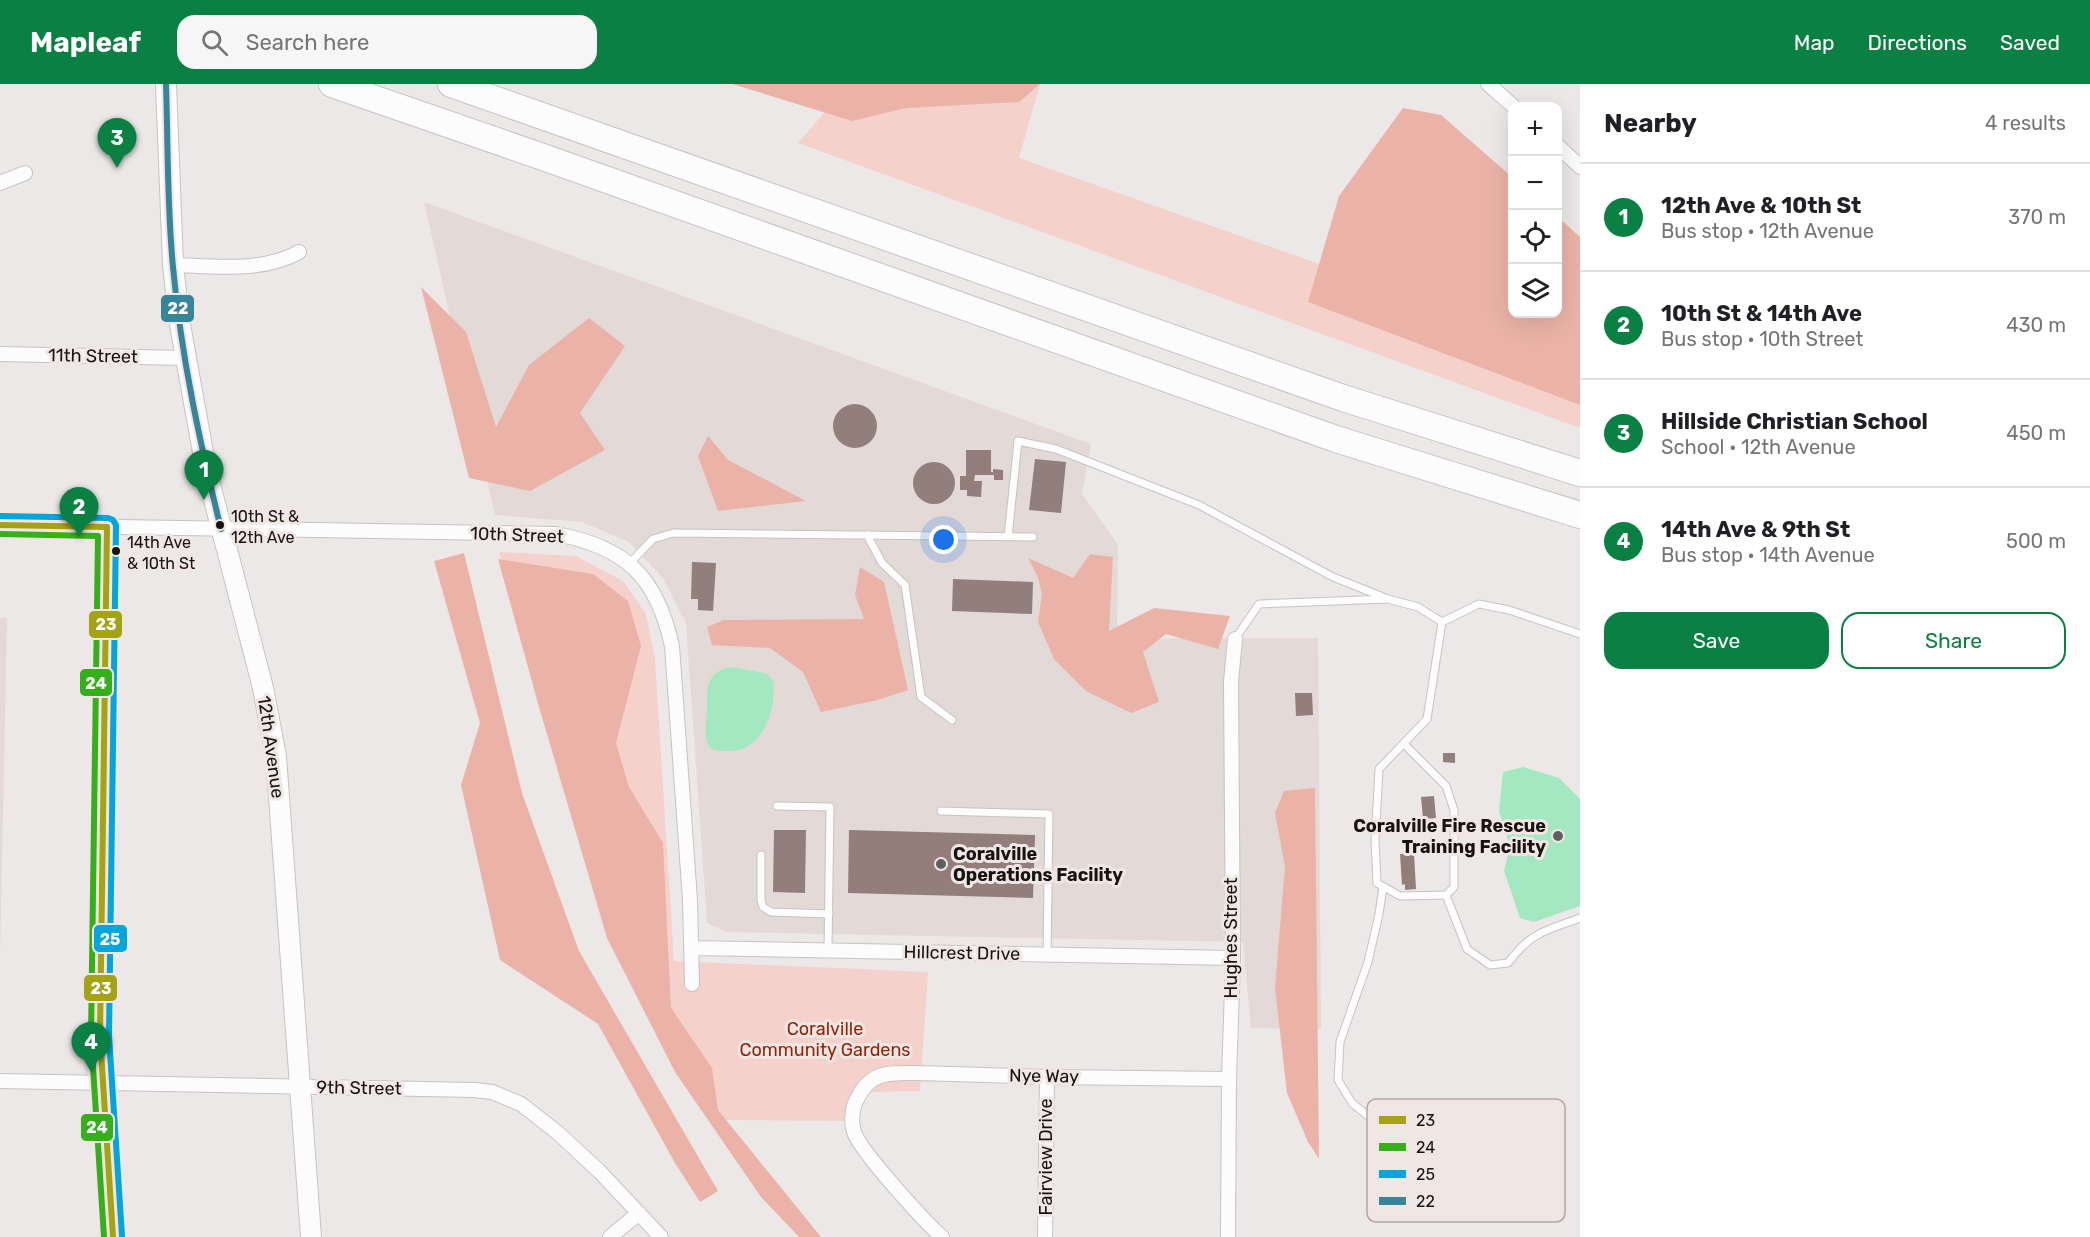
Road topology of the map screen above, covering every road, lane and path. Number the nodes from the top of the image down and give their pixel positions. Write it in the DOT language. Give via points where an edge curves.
graph roads {
  1 [pos="166,84"];
  2 [pos="332,84"];
  3 [pos="451,84"];
  4 [pos="1488,84"];
  5 [pos="1508,102"];
  6 [pos="1562,150"];
  7 [pos="1580,166"];
  8 [pos="25,173"];
  9 [pos="0,183"];
  10 [pos="299,252"];
  11 [pos="173,265"];
  12 [pos="0,354"];
  13 [pos="185,358"];
  14 [pos="1580,473"];
  15 [pos="1580,515"];
  16 [pos="0,525"];
  17 [pos="107,527"];
  18 [pos="221,529"];
  19 [pos="867,535"];
  20 [pos="1008,537"];
  21 [pos="1033,537"];
  22 [pos="629,564"];
  23 [pos="1388,600"];
  24 [pos="1442,621"];
  25 [pos="1580,634"];
  26 [pos="1235,639"];
  27 [pos="952,720"];
  28 [pos="1404,744"];
  29 [pos="777,806"];
  30 [pos="941,811"];
  31 [pos="761,855"];
  32 [pos="1383,887"];
  33 [pos="1446,895"];
  34 [pos="829,914"];
  35 [pos="1580,918"];
  36 [pos="691,948"];
  37 [pos="828,951"];
  38 [pos="1047,954"];
  39 [pos="1233,958"];
  40 [pos="692,984"];
  41 [pos="1047,1077"];
  42 [pos="1229,1079"];
  43 [pos="0,1081"];
  44 [pos="102,1084"];
  45 [pos="300,1088"];
  46 [pos="1367,1115"];
  47 [pos="639,1213"];
  48 [pos="113,1237"];
  49 [pos="311,1237"];
  50 [pos="610,1237"];
  51 [pos="661,1237"];
  52 [pos="942,1237"];
  53 [pos="1045,1237"];
  54 [pos="1228,1237"];
  1 -- 11 [label="main road, 12th Avenue"];
  2 -- 15 [label="highway" via="1336,439"];
  3 -- 14 [label="highway" via="1343,398"];
  4 -- 5 [label="street"];
  6 -- 7 [label="street"];
  8 -- 9 [label="street"];
  10 -- 11 [label="street" via="281,260 244,266"];
  11 -- 13 [label="main road, 12th Avenue"];
  12 -- 13 [label="street, 11th Street"];
  13 -- 18 [label="main road, 12th Avenue"];
  16 -- 17 [label="street, 10th Street"];
  17 -- 18 [label="street, 10th Street"];
  17 -- 44 [label="street"];
  18 -- 22 [label="street, 10th Street" via="556,534 581,538"];
  18 -- 45 [label="main road, 12th Avenue" via="272,725"];
  19 -- 20 [label="lane"];
  19 -- 22 [label="lane" via="673,533 653,539"];
  19 -- 27 [label="lane" via="882,563 905,585 921,697"];
  20 -- 21 [label="lane"];
  20 -- 23 [label="lane" via="1018,441 1056,449 1199,505 1333,578"];
  22 -- 36 [label="street, 10th Street" via="658,601 672,646"];
  23 -- 24 [label="lane" via="1418,607"];
  23 -- 26 [label="lane" via="1259,604"];
  24 -- 25 [label="lane" via="1479,604"];
  24 -- 28 [label="lane" via="1427,719"];
  26 -- 39 [label="street, Hughes Street" via="1231,682"];
  28 -- 32 [label="lane" via="1379,769 1375,841 1377,883"];
  28 -- 33 [label="lane" via="1446,786 1454,810 1454,887"];
  29 -- 34 [label="lane" via="830,807"];
  30 -- 38 [label="lane" via="1049,814"];
  31 -- 34 [label="lane" via="763,907 771,912"];
  32 -- 33 [label="lane" via="1400,896"];
  32 -- 46 [label="lane" via="1368,962 1340,1042 1338,1080 1352,1103"];
  33 -- 35 [label="lane" via="1467,949 1490,965 1508,963 1535,935"];
  34 -- 37 [label="lane"];
  36 -- 37 [label="street, Hillcrest Drive"];
  36 -- 40 [label="street, 10th Street"];
  37 -- 38 [label="street, Hillcrest Drive"];
  38 -- 39 [label="street, Hillcrest Drive"];
  39 -- 42 [label="street, Hughes Street"];
  41 -- 42 [label="street, Nye Way"];
  41 -- 52 [label="street, Nye Way" via="895,1073 877,1076 863,1086 852,1107 854,1132 871,1158"];
  41 -- 53 [label="street, Fairview Drive"];
  42 -- 54 [label="street, Hughes Street"];
  43 -- 44 [label="street, 9th Street"];
  44 -- 45 [label="street, 9th Street"];
  44 -- 48 [label="street"];
  45 -- 47 [label="street, 9th Street" via="474,1090 507,1097 558,1133"];
  45 -- 49 [label="main road, 12th Avenue"];
  47 -- 50 [label="street"];
  47 -- 51 [label="street, 9th Street"];
}
